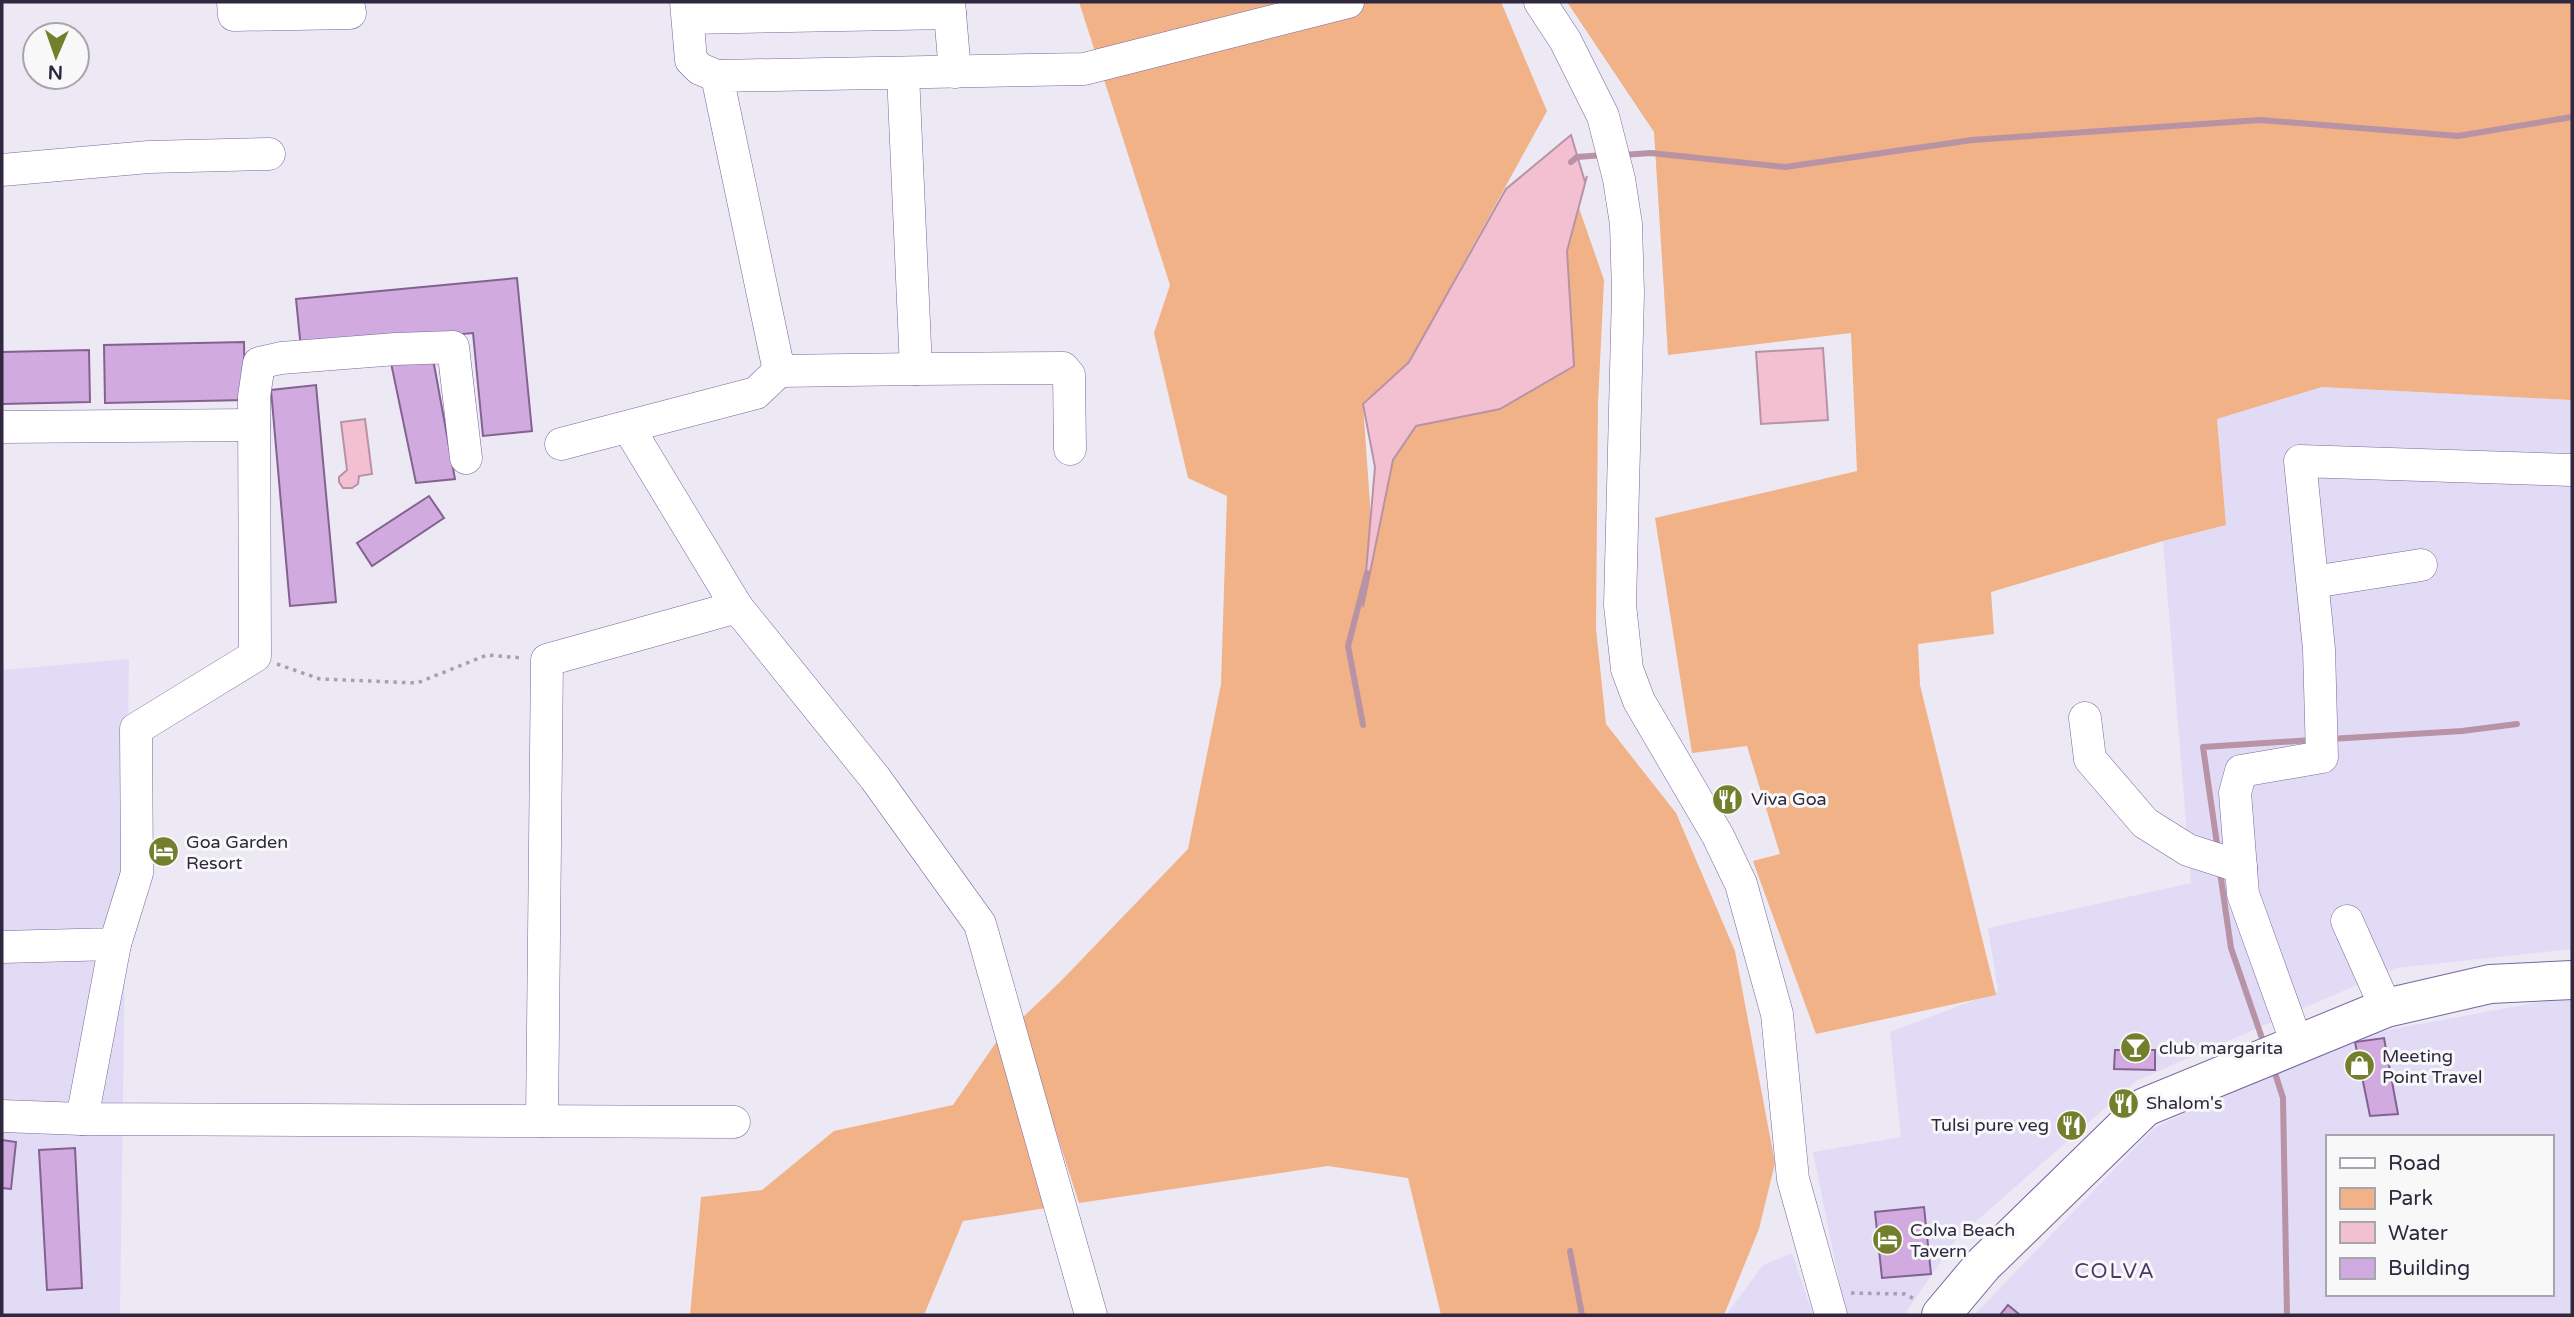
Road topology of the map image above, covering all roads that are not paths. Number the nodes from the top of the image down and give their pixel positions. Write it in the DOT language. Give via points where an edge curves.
graph roads {
  1 [pos="233,2"];
  2 [pos="348,2"];
  3 [pos="1348,2"];
  4 [pos="1540,2"];
  5 [pos="949,7"];
  6 [pos="687,10"];
  7 [pos="955,72"];
  8 [pos="903,73"];
  9 [pos="717,76"];
  10 [pos="269,154"];
  11 [pos="2,170"];
  12 [pos="916,369"];
  13 [pos="779,371"];
  14 [pos="254,425"];
  15 [pos="2,427"];
  16 [pos="628,427"];
  17 [pos="561,444"];
  18 [pos="1070,449"];
  19 [pos="466,458"];
  20 [pos="2572,470"];
  21 [pos="2421,565"];
  22 [pos="2312,582"];
  23 [pos="737,607"];
  24 [pos="2085,718"];
  25 [pos="2241,867"];
  26 [pos="2347,921"];
  27 [pos="115,944"];
  28 [pos="2,947"];
  29 [pos="2572,980"];
  30 [pos="2386,1008"];
  31 [pos="2297,1044"];
  32 [pos="2,1116"];
  33 [pos="82,1119"];
  34 [pos="542,1121"];
  35 [pos="734,1122"];
  36 [pos="1828,1305"];
  37 [pos="1091,1315"];
  38 [pos="1941,1315"];
  1 -- 2 [label="street" via="234,15 350,13"];
  3 -- 7 [label="street" via="1084,69"];
  4 -- 36 [label="street" via="1565,40 1603,116 1626,224 1620,605 1627,669 1639,701 1741,884 1777,1014 1793,1179"];
  5 -- 6 [label="street"];
  5 -- 7 [label="street"];
  6 -- 9 [label="street" via="691,60"];
  7 -- 8 [label="street"];
  8 -- 9 [label="street"];
  8 -- 12 [label="street"];
  9 -- 13 [label="street"];
  10 -- 11 [label="street" via="149,157"];
  12 -- 13 [label="street"];
  12 -- 18 [label="street" via="1063,368 1069,376"];
  13 -- 16 [label="street" via="756,393"];
  14 -- 15 [label="street"];
  14 -- 19 [label="street" via="259,363 396,348 453,347"];
  14 -- 27 [label="street" via="255,656 136,729 137,873"];
  16 -- 17 [label="street"];
  16 -- 23 [label="street"];
  20 -- 22 [label="street" via="2300,461"];
  21 -- 22 [label="street"];
  22 -- 25 [label="street" via="2322,757 2241,771 2235,793"];
  23 -- 34 [label="street" via="547,660"];
  23 -- 37 [label="street" via="875,778 980,924"];
  24 -- 25 [label="street" via="2091,759 2145,824 2188,850"];
  25 -- 31 [label="street" via="2243,894"];
  26 -- 30 [label="street"];
  27 -- 28 [label="street"];
  27 -- 33 [label="street"];
  29 -- 30 [label="main road" via="2490,984"];
  30 -- 31 [label="main road"];
  31 -- 38 [label="main road" via="2145,1107 1983,1265"];
  32 -- 33 [label="street"];
  33 -- 34 [label="street"];
  34 -- 35 [label="street"];
}
